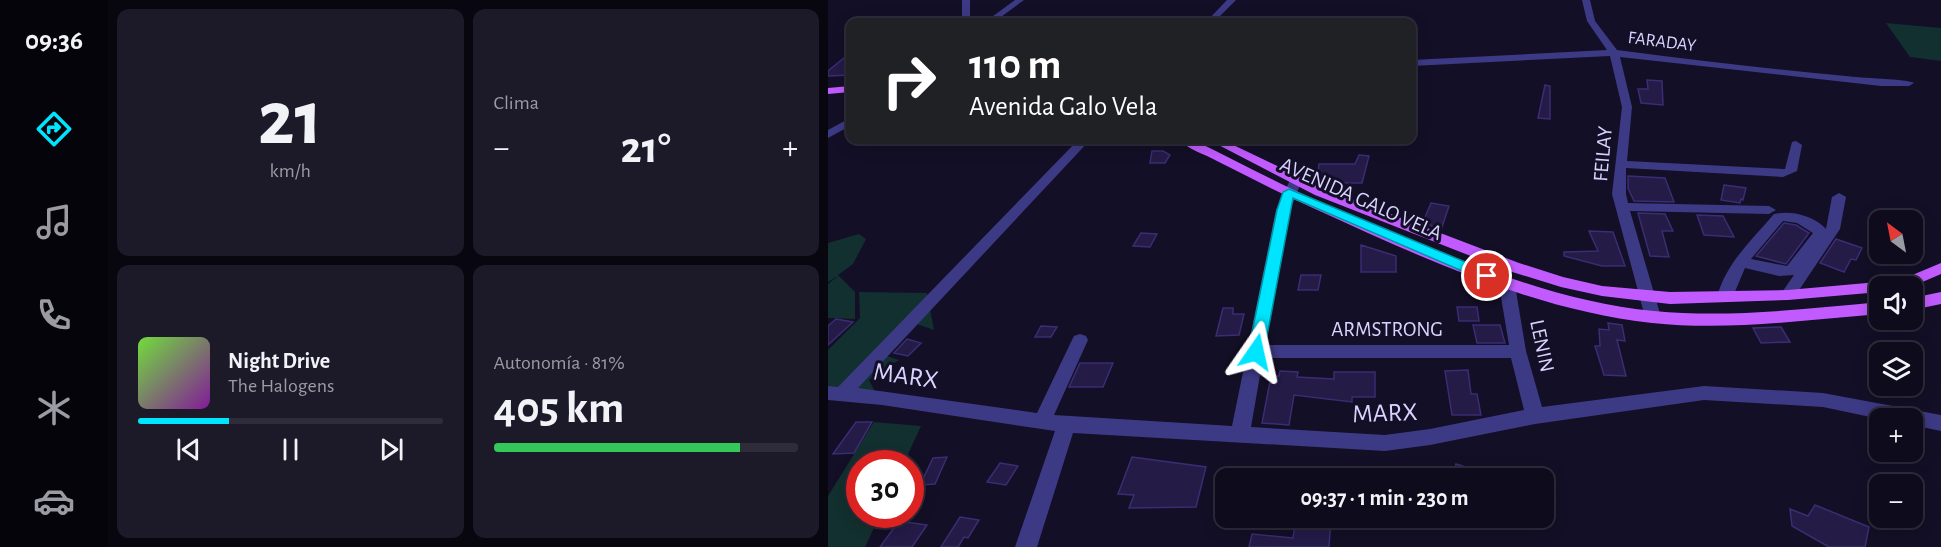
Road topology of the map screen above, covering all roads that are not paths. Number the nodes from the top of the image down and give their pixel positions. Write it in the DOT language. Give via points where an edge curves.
graph roads {
  1 [pos="966,0"];
  2 [pos="1020,0"];
  3 [pos="1232,0"];
  4 [pos="1586,0"];
  5 [pos="966,18"];
  6 [pos="995,18"];
  7 [pos="1214,18"];
  8 [pos="1614,53"];
  9 [pos="1416,63"];
  10 [pos="846,82"];
  11 [pos="828,83"];
  12 [pos="1908,83"];
  13 [pos="846,89"];
  14 [pos="828,91"];
  15 [pos="846,124"];
  16 [pos="828,135"];
  17 [pos="1080,144"];
  18 [pos="1194,144"];
  19 [pos="1222,144"];
  20 [pos="1796,145"];
  21 [pos="1620,164"];
  22 [pos="1293,186"];
  23 [pos="1839,197"];
  24 [pos="1622,207"];
  25 [pos="1769,210"];
  26 [pos="1742,262"];
  27 [pos="1941,268"];
  28 [pos="1923,276"];
  29 [pos="1507,285"];
  30 [pos="1869,288"];
  31 [pos="1788,295"];
  32 [pos="1647,296"];
  33 [pos="1725,297"];
  34 [pos="1941,298"];
  35 [pos="1923,302"];
  36 [pos="1869,309"];
  37 [pos="1653,317"];
  38 [pos="1080,340"];
  39 [pos="1518,351"];
  40 [pos="1256,352"];
  41 [pos="836,393"];
  42 [pos="1535,416"];
  43 [pos="1042,422"];
  44 [pos="1941,423"];
  45 [pos="1066,425"];
  46 [pos="1240,435"];
  47 [pos="1026,547"];
  1 -- 5 [label="street"];
  2 -- 6 [label="street"];
  3 -- 7 [label="street"];
  4 -- 8 [label="street, FEILAY" via="1591,21"];
  8 -- 9 [label="street, FARADAY"];
  8 -- 12 [label="street, FARADAY"];
  8 -- 21 [label="street, FEILAY" via="1627,107"];
  10 -- 11 [label="main road"];
  13 -- 14 [label="main road"];
  15 -- 16 [label="street"];
  17 -- 41 [label="street"];
  18 -- 22 [label="main road, AVENIDA GALO VELA"];
  19 -- 22 [label="main road, AVENIDA GALO VELA"];
  20 -- 21 [label="street" via="1791,171 1783,173"];
  21 -- 24 [label="street, FEILAY"];
  22 -- 29 [label="main road, AVENIDA GALO VELA"];
  22 -- 32 [label="main road, AVENIDA GALO VELA" via="1320,192 1561,282"];
  22 -- 40 [label="street" via="1283,210"];
  23 -- 31 [label="street" via="1833,229"];
  24 -- 25 [label="street"];
  24 -- 32 [label="street, FEILAY"];
  26 -- 26 [label="street" via="1779,217 1797,218 1821,233 1791,270"];
  26 -- 33 [label="street" via="1732,275"];
  27 -- 28 [label="main road, AVENIDA GALO VELA"];
  29 -- 37 [label="main road, AVENIDA GALO VELA" via="1585,306"];
  29 -- 39 [label="street, LENIN"];
  30 -- 31 [label="main road, AVENIDA GALO VELA"];
  31 -- 33 [label="main road, AVENIDA GALO VELA"];
  32 -- 33 [label="main road, AVENIDA GALO VELA"];
  32 -- 37 [label="street, FEILAY"];
  34 -- 35 [label="main road"];
  36 -- 37 [label="main road, AVENIDA GALO VELA" via="1742,319"];
  38 -- 43 [label="street"];
  39 -- 40 [label="street, ARMSTRONG"];
  39 -- 42 [label="street, LENIN"];
  40 -- 46 [label="street"];
  41 -- 43 [label="street, MARX"];
  42 -- 44 [label="street, MARX" via="1704,393 1823,400"];
  42 -- 46 [label="street, MARX" via="1385,443"];
  43 -- 45 [label="street, MARX"];
  45 -- 46 [label="street, MARX"];
  45 -- 47 [label="street"];
}
